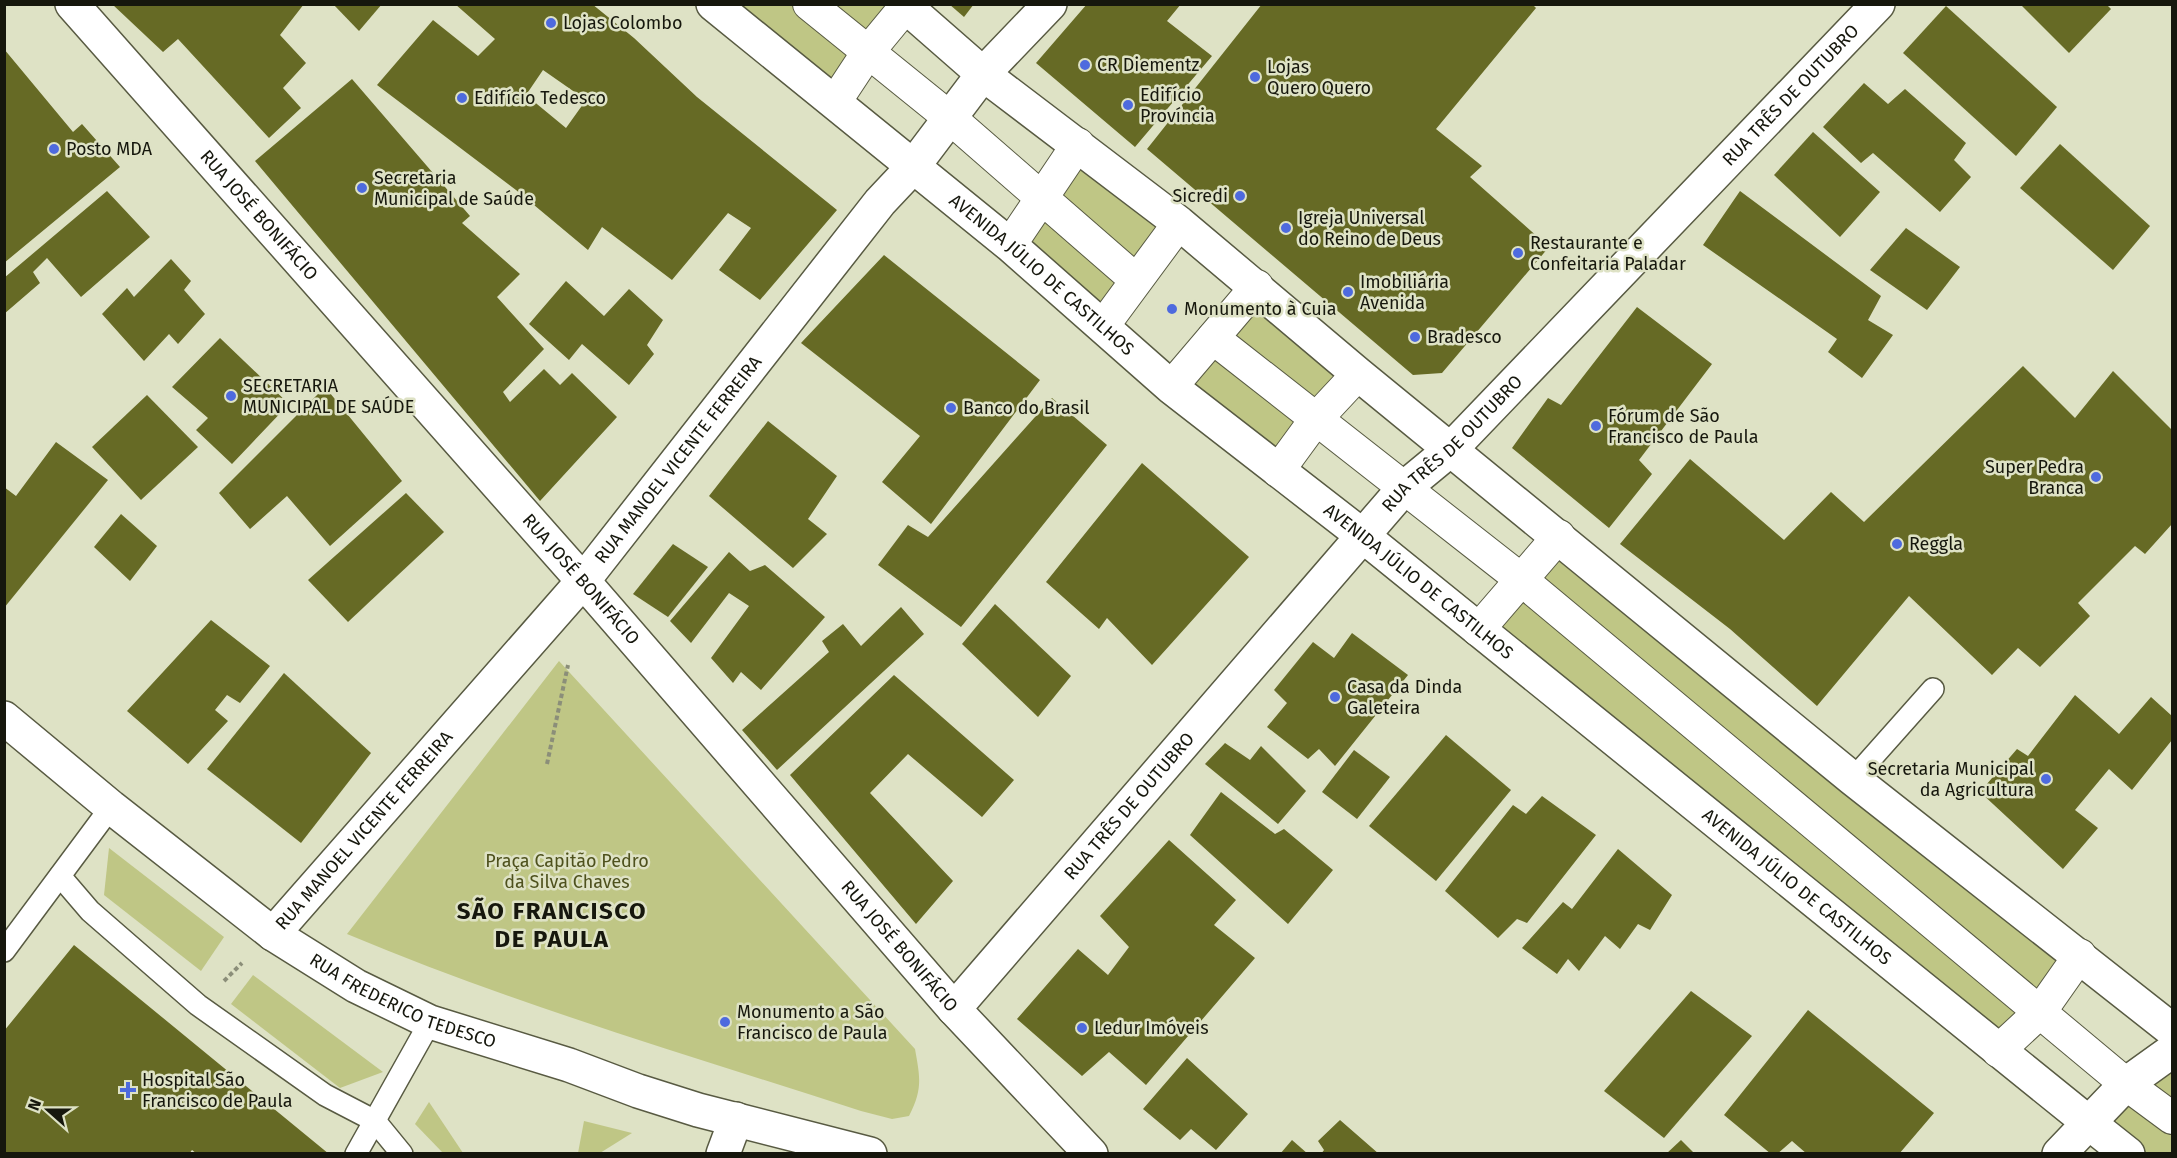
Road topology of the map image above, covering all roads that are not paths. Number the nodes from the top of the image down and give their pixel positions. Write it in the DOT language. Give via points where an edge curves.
graph roads {
  1 [pos="72,4"];
  2 [pos="713,4"];
  3 [pos="809,4"];
  4 [pos="1050,4"];
  5 [pos="1878,4"];
  6 [pos="905,5"];
  7 [pos="868,52"];
  8 [pos="983,74"];
  9 [pos="835,102"];
  10 [pos="950,118"];
  11 [pos="1078,144"];
  12 [pos="912,168"];
  13 [pos="1040,199"];
  14 [pos="1179,223"];
  15 [pos="1010,245"];
  16 [pos="1136,279"];
  17 [pos="1257,286"];
  18 [pos="1102,326"];
  19 [pos="1213,338"];
  20 [pos="1358,374"];
  21 [pos="1171,387"];
  22 [pos="1316,419"];
  23 [pos="1450,450"];
  24 [pos="1278,471"];
  25 [pos="1404,488"];
  26 [pos="1363,536"];
  27 [pos="1559,536"];
  28 [pos="583,581"];
  29 [pos="1523,581"];
  30 [pos="1478,630"];
  31 [pos="1933,689"];
  32 [pos="4,718"];
  33 [pos="1853,779"];
  34 [pos="111,807"];
  35 [pos="60,876"];
  36 [pos="273,934"];
  37 [pos="4,951"];
  38 [pos="2080,955"];
  39 [pos="954,1010"];
  40 [pos="2040,1012"];
  41 [pos="430,1022"];
  42 [pos="2172,1030"];
  43 [pos="2172,1051"];
  44 [pos="1998,1052"];
  45 [pos="2126,1084"];
  46 [pos="2172,1118"];
  47 [pos="736,1119"];
  48 [pos="375,1121"];
  49 [pos="2088,1123"];
  50 [pos="1080,1152"];
  51 [pos="356,1154"];
  52 [pos="402,1154"];
  53 [pos="723,1154"];
  54 [pos="870,1154"];
  55 [pos="2059,1154"];
  56 [pos="2128,1154"];
  1 -- 28 [label="street, RUA JOSÉ BONIFÁCIO"];
  2 -- 9 [label="street, AVENIDA JÚLIO DE CASTILHOS"];
  3 -- 7 [label="street"];
  4 -- 8 [label="street, RUA MANOEL VICENTE FERREIRA"];
  5 -- 23 [label="street, RUA TRÊS DE OUTUBRO"];
  6 -- 7 [label="street"];
  6 -- 8 [label="street"];
  7 -- 9 [label="street"];
  7 -- 10 [label="street"];
  8 -- 10 [label="street, RUA MANOEL VICENTE FERREIRA"];
  8 -- 11 [label="street"];
  9 -- 12 [label="street, AVENIDA JÚLIO DE CASTILHOS"];
  10 -- 12 [label="street, RUA MANOEL VICENTE FERREIRA"];
  10 -- 13 [label="street"];
  11 -- 13 [label="street"];
  11 -- 14 [label="street"];
  12 -- 15 [label="street, AVENIDA JÚLIO DE CASTILHOS"];
  12 -- 28 [label="street, RUA MANOEL VICENTE FERREIRA" via="880,202"];
  13 -- 15 [label="street"];
  13 -- 16 [label="street"];
  14 -- 16 [label="street"];
  14 -- 17 [label="street"];
  15 -- 18 [label="street, AVENIDA JÚLIO DE CASTILHOS"];
  16 -- 18 [label="street"];
  17 -- 19 [label="street"];
  17 -- 20 [label="street"];
  18 -- 21 [label="street, AVENIDA JÚLIO DE CASTILHOS"];
  19 -- 21 [label="street"];
  19 -- 22 [label="street"];
  20 -- 22 [label="street"];
  20 -- 23 [label="street"];
  21 -- 24 [label="street, AVENIDA JÚLIO DE CASTILHOS"];
  22 -- 24 [label="street"];
  22 -- 25 [label="street"];
  23 -- 25 [label="street, RUA TRÊS DE OUTUBRO"];
  23 -- 27 [label="street"];
  24 -- 26 [label="street, AVENIDA JÚLIO DE CASTILHOS"];
  25 -- 26 [label="street, RUA TRÊS DE OUTUBRO"];
  25 -- 29 [label="street"];
  26 -- 30 [label="street, AVENIDA JÚLIO DE CASTILHOS"];
  26 -- 39 [label="street, RUA TRÊS DE OUTUBRO"];
  27 -- 29 [label="street"];
  27 -- 33 [label="street"];
  28 -- 36 [label="street, RUA MANOEL VICENTE FERREIRA"];
  28 -- 39 [label="street, RUA JOSÉ BONIFÁCIO"];
  29 -- 30 [label="street"];
  29 -- 40 [label="street"];
  30 -- 44 [label="street, AVENIDA JÚLIO DE CASTILHOS"];
  31 -- 33 [label="lane"];
  32 -- 34 [label="street, RUA FREDERICO TEDESCO"];
  33 -- 38 [label="street"];
  34 -- 35 [label="lane"];
  34 -- 36 [label="street, RUA FREDERICO TEDESCO"];
  35 -- 37 [label="lane"];
  35 -- 48 [label="lane" via="90,911 198,1005 325,1095"];
  36 -- 41 [label="street, RUA FREDERICO TEDESCO" via="356,986"];
  38 -- 40 [label="street"];
  38 -- 42 [label="street"];
  39 -- 50 [label="street, RUA JOSÉ BONIFÁCIO"];
  40 -- 44 [label="street"];
  40 -- 45 [label="street"];
  41 -- 47 [label="street, RUA FREDERICO TEDESCO"];
  41 -- 48 [label="lane"];
  43 -- 45 [label="street"];
  44 -- 49 [label="street, AVENIDA JÚLIO DE CASTILHOS"];
  45 -- 46 [label="street"];
  45 -- 49 [label="street"];
  47 -- 53 [label="street"];
  47 -- 54 [label="street, RUA FREDERICO TEDESCO"];
  48 -- 51 [label="lane"];
  48 -- 52 [label="lane"];
  49 -- 55 [label="street"];
  49 -- 56 [label="street, AVENIDA JÚLIO DE CASTILHOS"];
}
